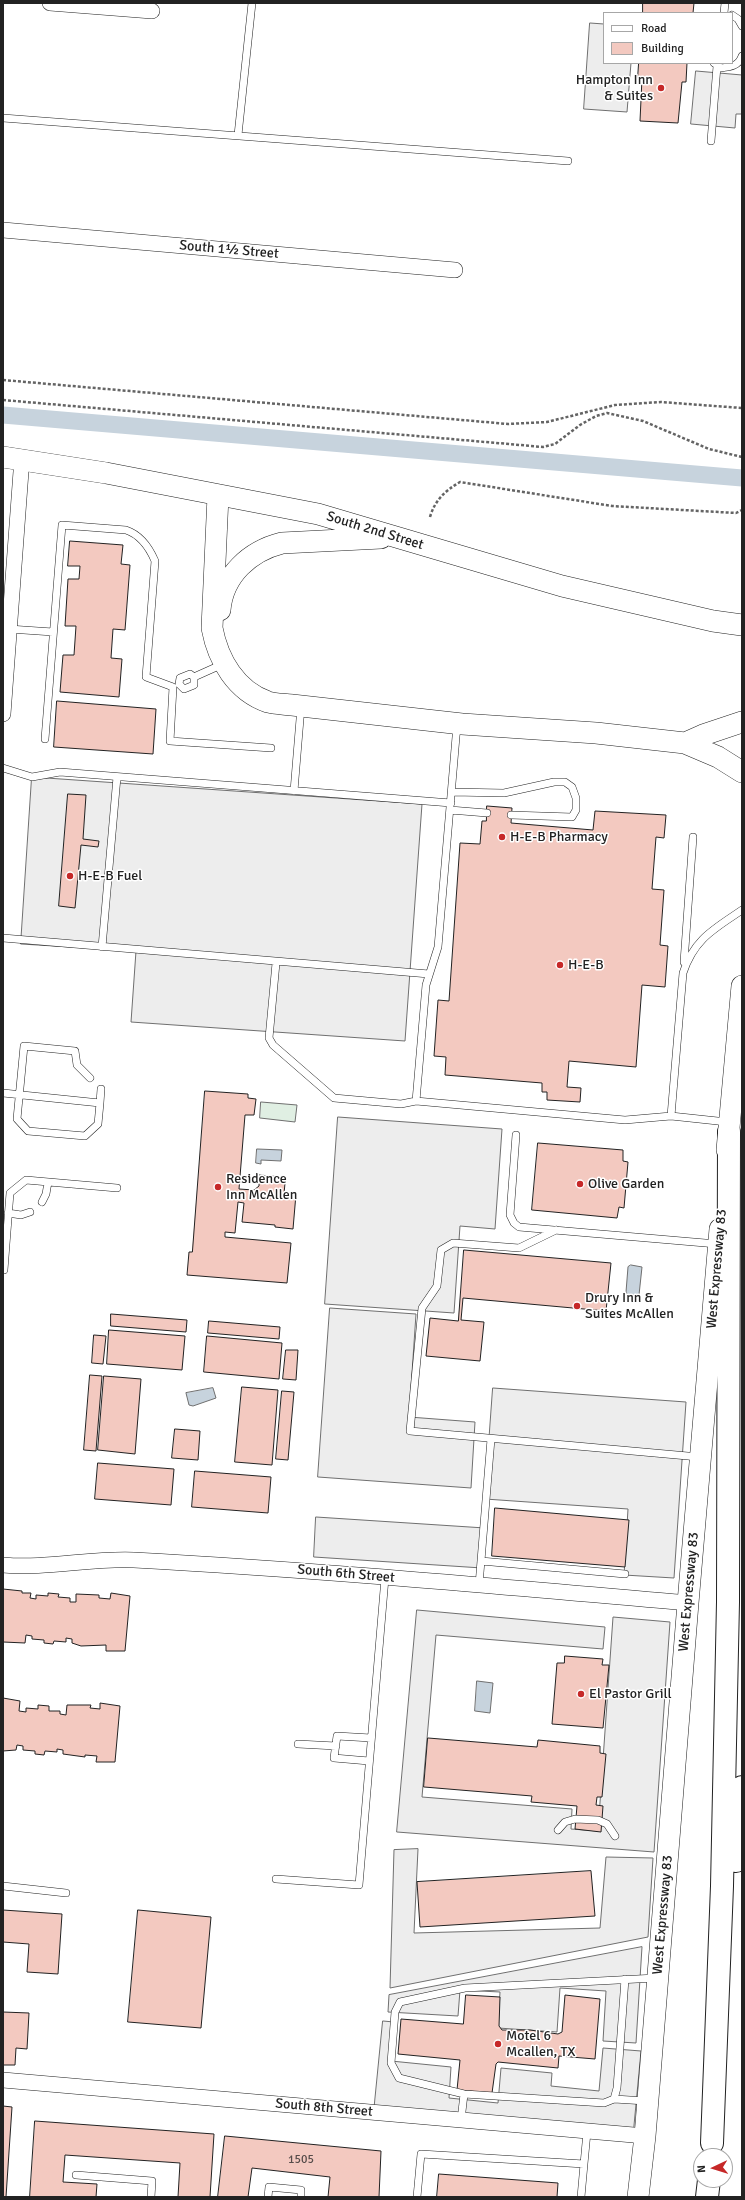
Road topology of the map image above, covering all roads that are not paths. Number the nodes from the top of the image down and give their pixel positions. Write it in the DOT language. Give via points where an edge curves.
graph roads {
  1 [pos="50,3"];
  2 [pos="252,3"];
  3 [pos="152,11"];
  4 [pos="733,16"];
  5 [pos="742,26"];
  6 [pos="742,56"];
  7 [pos="716,65"];
  8 [pos="3,118"];
  9 [pos="238,135"];
  10 [pos="711,141"];
  11 [pos="568,161"];
  12 [pos="3,230"];
  13 [pos="455,270"];
  14 [pos="12,458"];
  15 [pos="218,496"];
  16 [pos="395,538"];
  17 [pos="742,626"];
  18 [pos="9,629"];
  19 [pos="53,632"];
  20 [pos="224,663"];
  21 [pos="4,673"];
  22 [pos="176,686"];
  23 [pos="280,704"];
  24 [pos="301,706"];
  25 [pos="3,714"];
  26 [pos="742,722"];
  27 [pos="457,723"];
  28 [pos="45,739"];
  29 [pos="685,743"];
  30 [pos="271,748"];
  31 [pos="3,768"];
  32 [pos="742,772"];
  33 [pos="117,777"];
  34 [pos="294,791"];
  35 [pos="452,792"];
  36 [pos="451,806"];
  37 [pos="487,813"];
  38 [pos="511,815"];
  39 [pos="693,837"];
  40 [pos="742,910"];
  41 [pos="3,938"];
  42 [pos="102,947"];
  43 [pos="276,963"];
  44 [pos="683,972"];
  45 [pos="429,974"];
  46 [pos="742,986"];
  47 [pos="90,1078"];
  48 [pos="101,1088"];
  49 [pos="3,1093"];
  50 [pos="19,1095"];
  51 [pos="416,1101"];
  52 [pos="100,1103"];
  53 [pos="671,1116"];
  54 [pos="729,1127"];
  55 [pos="516,1135"];
  56 [pos="48,1182"];
  57 [pos="117,1188"];
  58 [pos="6,1193"];
  59 [pos="42,1202"];
  60 [pos="30,1212"];
  61 [pos="8,1214"];
  62 [pos="556,1230"];
  63 [pos="719,1244"];
  64 [pos="4,1270"];
  65 [pos="491,1439"];
  66 [pos="700,1457"];
  67 [pos="481,1561"];
  68 [pos="3,1565"];
  69 [pos="625,1574"];
  70 [pos="385,1578"];
  71 [pos="479,1585"];
  72 [pos="688,1603"];
  73 [pos="372,1738"];
  74 [pos="298,1744"];
  75 [pos="336,1746"];
  76 [pos="369,1760"];
  77 [pos="742,1787"];
  78 [pos="558,1830"];
  79 [pos="616,1836"];
  80 [pos="276,1879"];
  81 [pos="3,1886"];
  82 [pos="66,1893"];
  83 [pos="658,1978"];
  84 [pos="625,1979"];
  85 [pos="3,2080"];
  86 [pos="464,2094"];
  87 [pos="614,2099"];
  88 [pos="648,2102"];
  89 [pos="461,2120"];
  90 [pos="587,2132"];
  91 [pos="645,2136"];
  92 [pos="712,2148"];
  93 [pos="712,2148"];
  94 [pos="584,2164"];
  95 [pos="76,2175"];
  96 [pos="151,2197"];
  97 [pos="268,2197"];
  98 [pos="301,2197"];
  99 [pos="417,2197"];
  100 [pos="581,2197"];
  101 [pos="638,2197"];
  1 -- 3 [label="street"];
  2 -- 9 [label="lane"];
  4 -- 5 [label="lane"];
  6 -- 7 [label="lane" via="732,67"];
  7 -- 10 [label="lane"];
  8 -- 9 [label="lane"];
  9 -- 11 [label="lane"];
  12 -- 13 [label="street, South 1½ Street"];
  14 -- 15 [label="main road, South 2nd Street"];
  14 -- 18 [label="street"];
  15 -- 16 [label="main road, South 2nd Street" via="318,514"];
  15 -- 20 [label="main road" via="212,621 215,643"];
  16 -- 17 [label="main road, South 2nd Street" via="562,586"];
  16 -- 23 [label="main road" via="282,543 256,552 236,571 225,589 220,607 223,644 228,655 248,678"];
  18 -- 19 [label="lane"];
  18 -- 21 [label="street"];
  19 -- 22 [label="lane" via="62,525 126,530 134,533 150,549 155,561 146,677"];
  19 -- 28 [label="lane"];
  20 -- 22 [label="lane" via="194,677 194,684 184,689"];
  20 -- 23 [label="main road" via="240,684 253,695"];
  21 -- 25 [label="street"];
  22 -- 30 [label="lane" via="170,740"];
  23 -- 24 [label="main road"];
  24 -- 27 [label="main road"];
  24 -- 34 [label="lane"];
  26 -- 29 [label="main road"];
  27 -- 29 [label="main road" via="596,733"];
  27 -- 35 [label="lane"];
  29 -- 32 [label="main road" via="718,757"];
  31 -- 33 [label="lane" via="32,777 60,772"];
  33 -- 34 [label="lane"];
  33 -- 42 [label="lane"];
  34 -- 36 [label="lane"];
  35 -- 36 [label="lane"];
  35 -- 38 [label="lane" via="504,793 565,782 572,787 576,798 576,810 572,817"];
  36 -- 37 [label="lane"];
  36 -- 45 [label="lane" via="438,946"];
  39 -- 44 [label="lane"];
  40 -- 44 [label="lane" via="697,944 688,957"];
  41 -- 42 [label="lane"];
  42 -- 43 [label="lane"];
  43 -- 45 [label="lane"];
  43 -- 51 [label="lane" via="269,1030 273,1045 334,1098 401,1104"];
  44 -- 53 [label="lane"];
  45 -- 51 [label="lane"];
  46 -- 54 [label="main road, West Expressway 83"];
  47 -- 50 [label="lane" via="77,1065 75,1051 24,1046"];
  48 -- 52 [label="lane"];
  49 -- 50 [label="lane"];
  50 -- 52 [label="lane"];
  50 -- 52 [label="lane" via="17,1119 28,1131 85,1136 98,1124"];
  51 -- 53 [label="lane" via="625,1120"];
  53 -- 54 [label="lane"];
  54 -- 63 [label="main road, West Expressway 83"];
  54 -- 92 [label="highway" via="728,1610 722,1886"];
  55 -- 62 [label="lane" via="510,1215 519,1227"];
  56 -- 57 [label="lane"];
  56 -- 58 [label="lane" via="26,1180"];
  56 -- 59 [label="lane"];
  58 -- 61 [label="lane"];
  60 -- 61 [label="lane" via="21,1215"];
  61 -- 64 [label="lane"];
  62 -- 63 [label="lane"];
  62 -- 65 [label="lane" via="519,1248 453,1243 440,1250 436,1286 422,1308 410,1431"];
  63 -- 66 [label="main road, West Expressway 83"];
  65 -- 66 [label="lane"];
  65 -- 67 [label="lane"];
  66 -- 72 [label="main road, West Expressway 83"];
  67 -- 69 [label="lane"];
  67 -- 71 [label="lane"];
  68 -- 70 [label="street, South 6th Street" via="38,1566 131,1560 278,1568"];
  70 -- 71 [label="street, South 6th Street"];
  70 -- 73 [label="lane"];
  71 -- 72 [label="street, South 6th Street"];
  72 -- 83 [label="main road, West Expressway 83"];
  73 -- 75 [label="lane" via="337,1736"];
  73 -- 76 [label="lane"];
  74 -- 75 [label="lane"];
  75 -- 76 [label="lane" via="334,1758"];
  76 -- 80 [label="lane" via="359,1885"];
  77 -- 93 [label="highway"];
  78 -- 79 [label="lane" via="565,1822 575,1819 598,1820 607,1824"];
  81 -- 82 [label="lane"];
  83 -- 84 [label="lane"];
  83 -- 88 [label="main road, West Expressway 83"];
  84 -- 86 [label="lane" via="465,1988 400,2002 395,2012 391,2063 399,2078"];
  84 -- 87 [label="lane"];
  85 -- 89 [label="street, South 8th Street"];
  86 -- 87 [label="lane" via="604,2103"];
  86 -- 89 [label="lane"];
  87 -- 88 [label="lane"];
  88 -- 91 [label="main road, West Expressway 83"];
  89 -- 90 [label="street, South 8th Street"];
  90 -- 91 [label="street, South 8th Street"];
  90 -- 94 [label="lane"];
  91 -- 101 [label="main road, West Expressway 83"];
  94 -- 99 [label="lane" via="420,2154"];
  94 -- 100 [label="lane"];
  95 -- 96 [label="lane" via="152,2181"];
  97 -- 98 [label="lane" via="269,2187 302,2190"];
}
